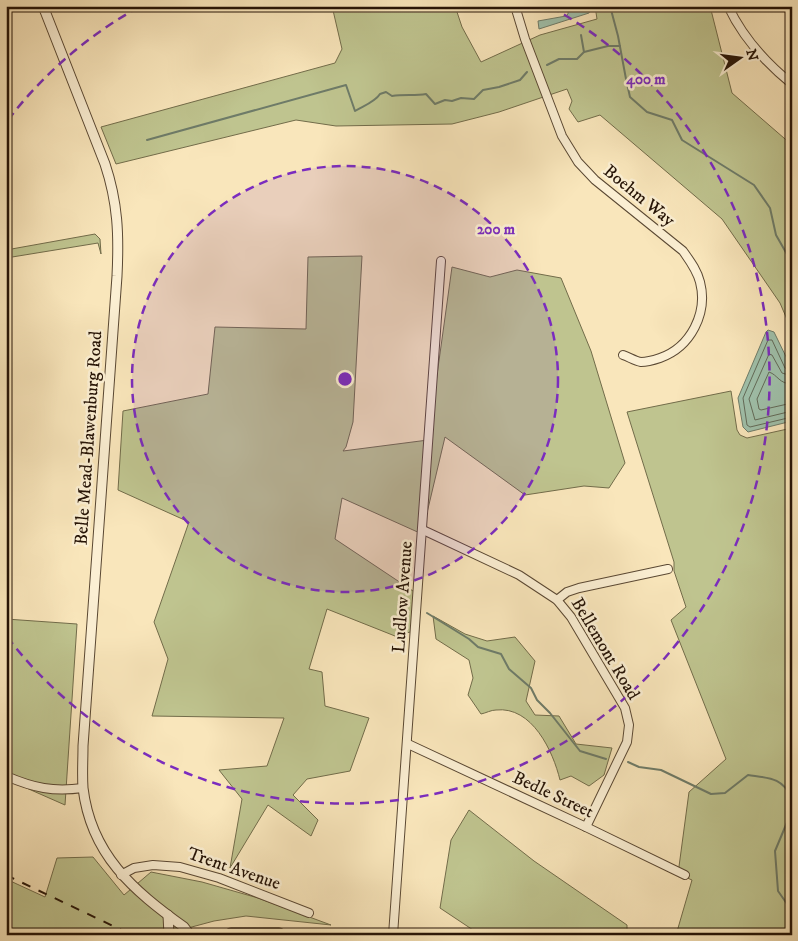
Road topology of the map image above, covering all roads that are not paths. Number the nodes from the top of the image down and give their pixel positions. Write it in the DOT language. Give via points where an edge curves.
graph roads {
  1 [pos="43,6"];
  2 [pos="515,6"];
  3 [pos="728,6"];
  4 [pos="792,84"];
  5 [pos="441,260"];
  6 [pos="623,355"];
  7 [pos="423,530"];
  8 [pos="668,569"];
  9 [pos="557,600"];
  10 [pos="408,744"];
  11 [pos="6,776"];
  12 [pos="83,788"];
  13 [pos="586,827"];
  14 [pos="121,875"];
  15 [pos="685,875"];
  16 [pos="308,913"];
  17 [pos="168,915"];
  18 [pos="170,932"];
  19 [pos="190,935"];
  20 [pos="231,935"];
  21 [pos="279,935"];
  22 [pos="393,935"];
  1 -- 12 [label="street, Belle Mead-Blawenburg Road" via="105,164 118,224 83,746"];
  2 -- 6 [label="street, Boehm Way" via="562,136 578,162 595,180 683,251 700,281 700,315 682,345 652,361 643,362"];
  3 -- 4 [label="street" via="757,50"];
  5 -- 7 [label="street, Ludlow Avenue"];
  7 -- 9 [label="street, Bellemont Road" via="519,575"];
  7 -- 10 [label="street, Ludlow Avenue"];
  8 -- 9 [label="street" via="579,588"];
  9 -- 13 [label="street, Bellemont Road" via="588,645 628,717 627,742"];
  10 -- 13 [label="street, Bedle Street"];
  10 -- 22 [label="street, Ludlow Avenue"];
  11 -- 12 [label="street" via="41,788"];
  12 -- 14 [label="street, Belle Mead-Blawenburg Road" via="98,841"];
  13 -- 15 [label="street, Bedle Street"];
  14 -- 16 [label="street, Trent Avenue" via="134,868 152,865 180,867 227,880"];
  14 -- 17 [label="street"];
  17 -- 18 [label="street"];
  17 -- 19 [label="street" via="184,926"];
  20 -- 21 [label="highway"];
}
